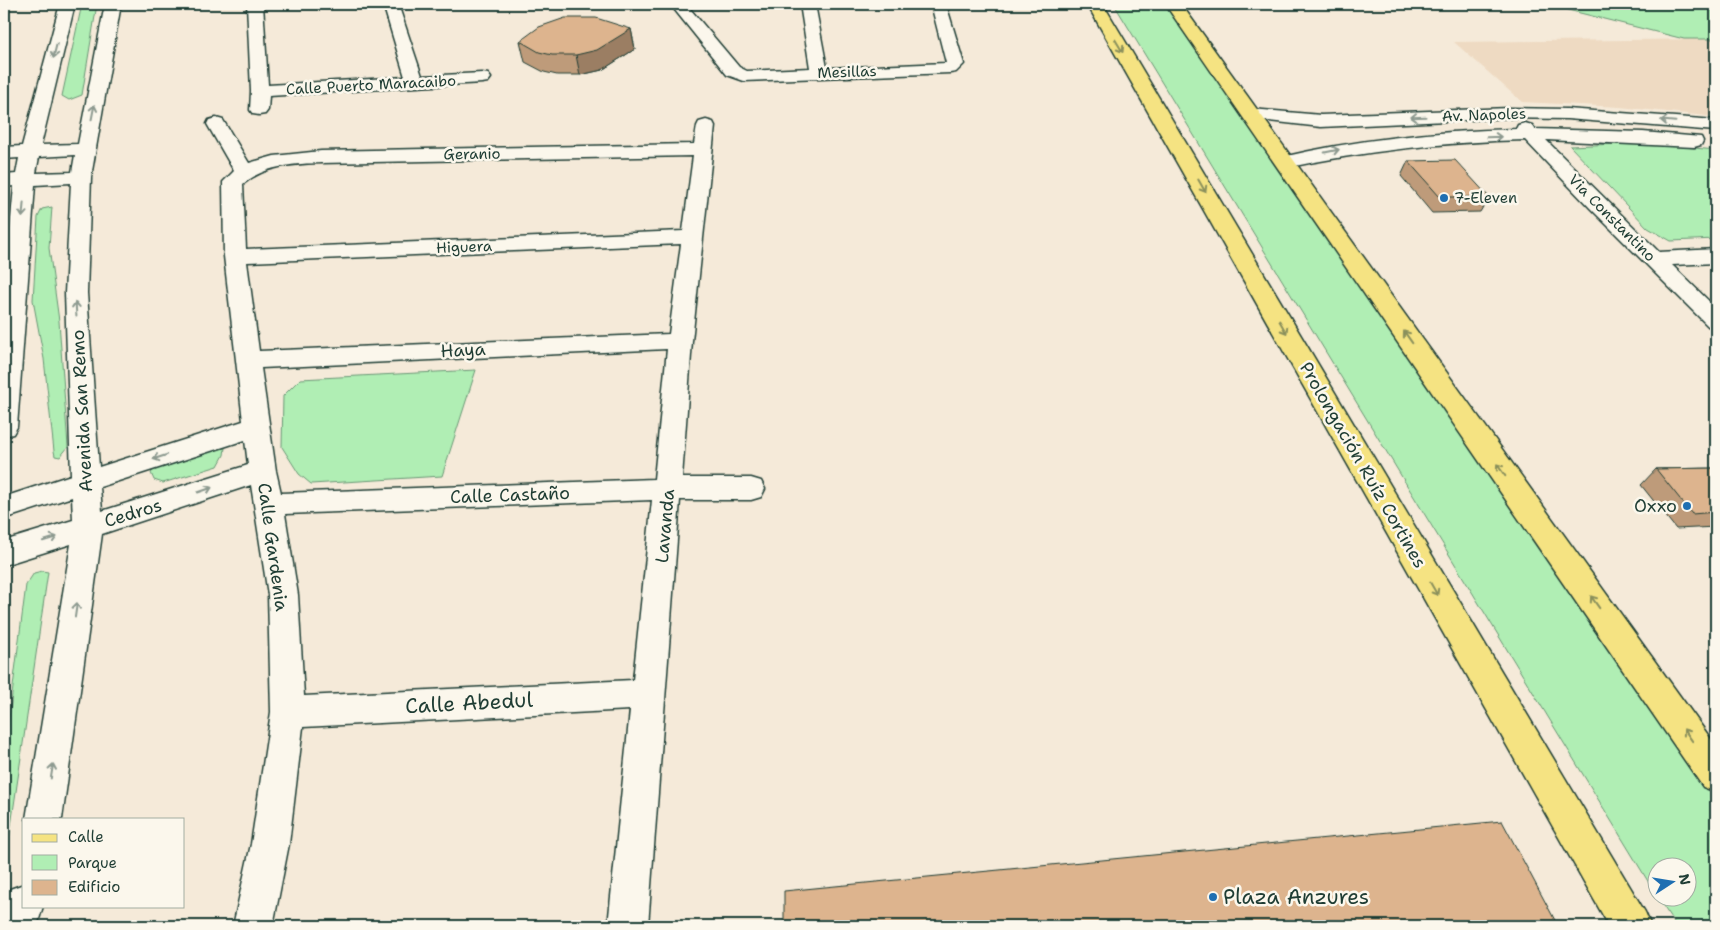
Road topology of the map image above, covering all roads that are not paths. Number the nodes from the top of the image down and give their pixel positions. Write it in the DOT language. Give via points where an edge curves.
graph roads {
  1 [pos="67,4"];
  2 [pos="113,4"];
  3 [pos="255,4"];
  4 [pos="390,4"];
  5 [pos="678,4"];
  6 [pos="808,4"];
  7 [pos="938,4"];
  8 [pos="1095,4"];
  9 [pos="1173,4"];
  10 [pos="819,73"];
  11 [pos="482,78"];
  12 [pos="415,82"];
  13 [pos="260,91"];
  14 [pos="259,110"];
  15 [pos="1510,113"];
  16 [pos="1252,114"];
  17 [pos="216,124"];
  18 [pos="1716,126"];
  19 [pos="1531,136"];
  20 [pos="704,138"];
  21 [pos="1716,143"];
  22 [pos="86,149"];
  23 [pos="30,152"];
  24 [pos="4,153"];
  25 [pos="1285,162"];
  26 [pos="244,171"];
  27 [pos="82,177"];
  28 [pos="25,180"];
  29 [pos="4,181"];
  30 [pos="693,238"];
  31 [pos="234,256"];
  32 [pos="1716,256"];
  33 [pos="1652,259"];
  34 [pos="1716,321"];
  35 [pos="680,341"];
  36 [pos="247,360"];
  37 [pos="256,426"];
  38 [pos="4,427"];
  39 [pos="262,471"];
  40 [pos="86,481"];
  41 [pos="668,489"];
  42 [pos="751,489"];
  43 [pos="270,504"];
  44 [pos="4,508"];
  45 [pos="88,528"];
  46 [pos="4,553"];
  47 [pos="650,694"];
  48 [pos="288,712"];
  49 [pos="1716,775"];
  50 [pos="44,818"];
  51 [pos="1606,882"];
  52 [pos="22,908"];
  53 [pos="17,926"];
  54 [pos="253,926"];
  55 [pos="628,926"];
  56 [pos="1612,926"];
  57 [pos="1632,926"];
  1 -- 23 [label="street, one-way"];
  22 -- 2 [label="street, Avenida San Remo, one-way"];
  3 -- 13 [label="street"];
  4 -- 12 [label="street"];
  5 -- 10 [label="street, Mesillas" via="738,74"];
  6 -- 10 [label="street"];
  7 -- 10 [label="street, Mesillas" via="956,64 944,68"];
  8 -- 51 [label="main road, Prolongación Ruíz Cortines, one-way"];
  9 -- 16 [label="main road"];
  11 -- 12 [label="street, Calle Puerto Maracaibo"];
  12 -- 13 [label="street, Calle Puerto Maracaibo"];
  13 -- 14 [label="street"];
  15 -- 16 [label="street, Av. Napoles, one-way" via="1321,121"];
  18 -- 15 [label="street, Av. Napoles, one-way" via="1567,114"];
  15 -- 19 [label="street, Via Constantino"];
  16 -- 25 [label="main road"];
  17 -- 26 [label="street"];
  19 -- 21 [label="street, Av. Napoles"];
  25 -- 19 [label="street, Av. Napoles, one-way" via="1368,145 1430,139"];
  19 -- 33 [label="street, Via Constantino"];
  20 -- 26 [label="street, Geranio" via="290,159"];
  20 -- 30 [label="street, Lavanda"];
  22 -- 23 [label="street"];
  22 -- 27 [label="street, Avenida San Remo"];
  23 -- 24 [label="street"];
  23 -- 28 [label="street"];
  49 -- 25 [label="main road, one-way"];
  26 -- 31 [label="street, Calle Gardenia" via="233,182"];
  27 -- 28 [label="street"];
  40 -- 27 [label="street, Avenida San Remo, one-way" via="76,293"];
  28 -- 29 [label="street"];
  28 -- 38 [label="street, one-way"];
  30 -- 31 [label="street, Higuera"];
  30 -- 35 [label="street, Lavanda"];
  31 -- 36 [label="street, Calle Gardenia"];
  32 -- 33 [label="street"];
  33 -- 34 [label="street, Via Constantino"];
  35 -- 36 [label="street, Haya"];
  35 -- 41 [label="street, Lavanda"];
  36 -- 37 [label="street, Calle Gardenia"];
  37 -- 39 [label="street, Calle Gardenia"];
  37 -- 40 [label="street, one-way"];
  39 -- 43 [label="street, Calle Gardenia"];
  45 -- 39 [label="street, Cedros, one-way"];
  40 -- 44 [label="street"];
  40 -- 45 [label="street, Avenida San Remo"];
  41 -- 42 [label="street, Calle Castaño"];
  41 -- 43 [label="street, Calle Castaño"];
  41 -- 47 [label="street, Lavanda"];
  43 -- 48 [label="street, Calle Gardenia" via="283,595"];
  46 -- 45 [label="street, Cedros, one-way"];
  50 -- 45 [label="street, Avenida San Remo, one-way"];
  47 -- 48 [label="street, Calle Abedul"];
  47 -- 55 [label="street, Lavanda"];
  48 -- 54 [label="street, Calle Gardenia" via="270,844"];
  51 -- 56 [label="street"];
  51 -- 57 [label="main road, Prolongación Ruíz Cortines"];
  52 -- 53 [label="street"];
}
